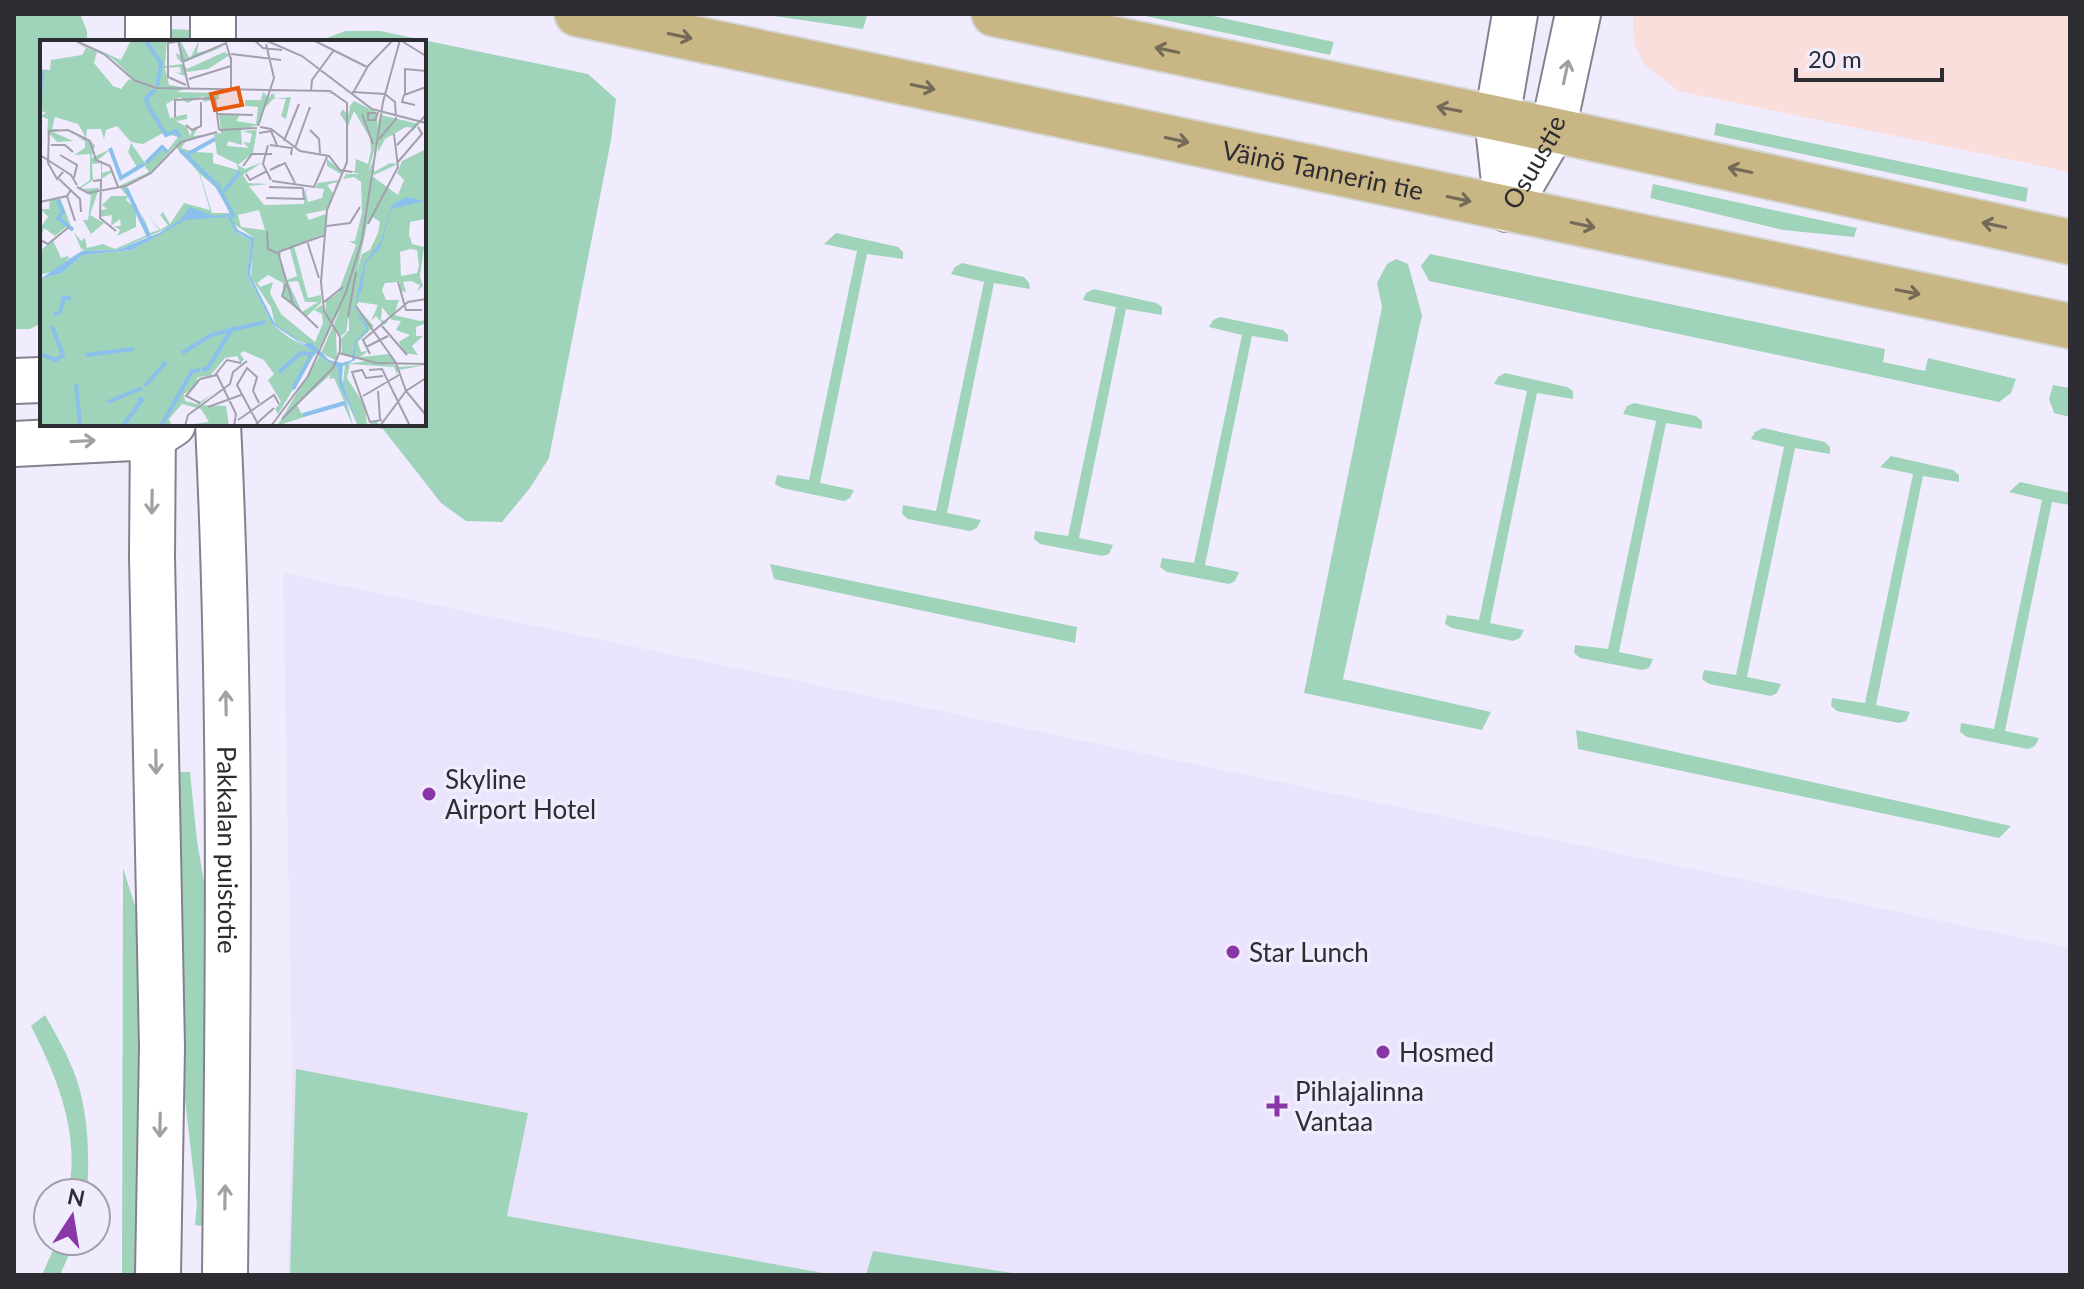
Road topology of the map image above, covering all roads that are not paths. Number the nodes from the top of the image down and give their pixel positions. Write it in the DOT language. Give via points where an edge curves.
graph roads {
  1 [pos="148,14"];
  2 [pos="213,14"];
  3 [pos="577,14"];
  4 [pos="994,14"];
  5 [pos="1515,14"];
  6 [pos="1578,14"];
  7 [pos="148,40"];
  8 [pos="213,40"];
  9 [pos="1497,118"];
  10 [pos="1553,130"];
  11 [pos="1507,209"];
  12 [pos="2070,242"];
  13 [pos="2070,326"];
  14 [pos="40,380"];
  15 [pos="14,381"];
  16 [pos="218,426"];
  17 [pos="160,428"];
  18 [pos="14,444"];
  19 [pos="158,1275"];
  20 [pos="225,1275"];
  1 -- 7 [label="street"];
  2 -- 8 [label="street"];
  3 -- 11 [label="main road, Väinö Tannerin tie, one-way"];
  9 -- 4 [label="main road, one-way"];
  5 -- 9 [label="street, Osuustie"];
  10 -- 6 [label="street, Osuustie, one-way"];
  9 -- 10 [label="main road"];
  9 -- 11 [label="street, Osuustie"];
  10 -- 11 [label="street, Osuustie"];
  12 -- 10 [label="main road, one-way"];
  11 -- 13 [label="main road, Väinö Tannerin tie, one-way"];
  14 -- 15 [label="street"];
  20 -- 16 [label="street, Pakkalan puistotie, one-way" via="229,893"];
  18 -- 17 [label="street, one-way"];
  17 -- 19 [label="street, one-way" via="152,557 162,1047"];
}
